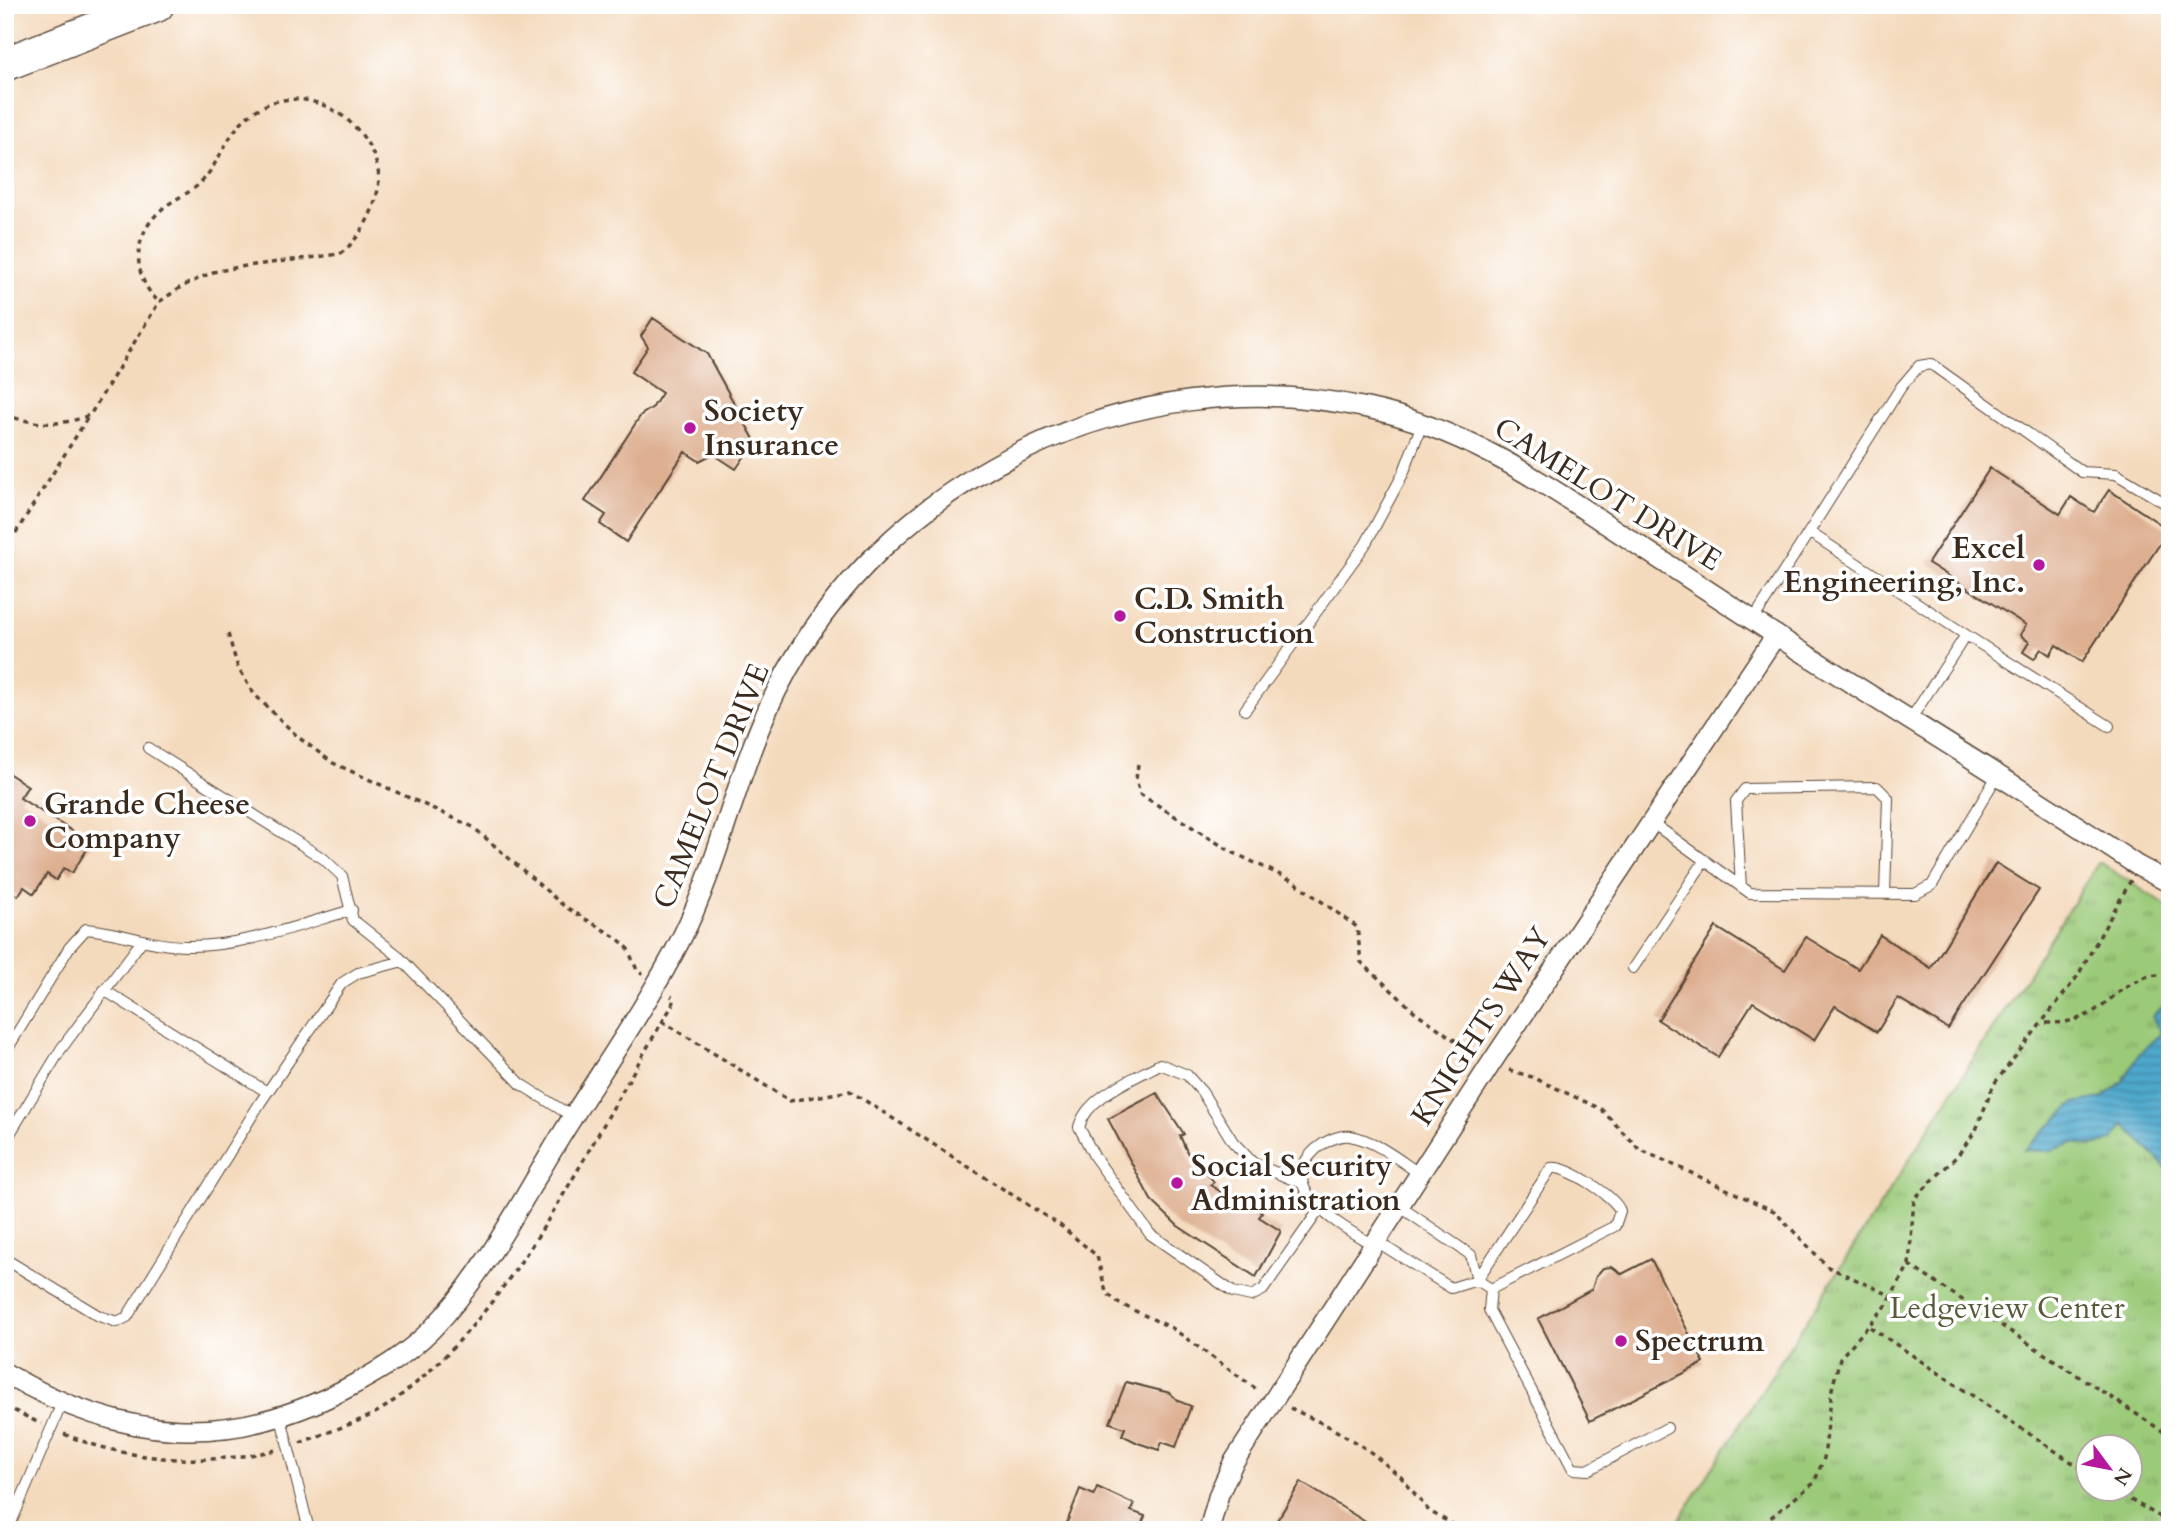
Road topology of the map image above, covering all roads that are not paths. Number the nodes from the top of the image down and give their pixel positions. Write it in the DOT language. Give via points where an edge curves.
graph roads {
  1 [pos="157,5"];
  2 [pos="5,64"];
  3 [pos="1422,424"];
  4 [pos="2170,506"];
  5 [pos="1809,532"];
  6 [pos="1753,620"];
  7 [pos="1776,635"];
  8 [pos="1966,635"];
  9 [pos="1245,710"];
  10 [pos="1910,720"];
  11 [pos="2109,726"];
  12 [pos="148,748"];
  13 [pos="1997,776"];
  14 [pos="1651,822"];
  15 [pos="1705,860"];
  16 [pos="2170,883"];
  17 [pos="1741,887"];
  18 [pos="1885,894"];
  19 [pos="352,911"];
  20 [pos="141,942"];
  21 [pos="403,961"];
  22 [pos="1633,968"];
  23 [pos="104,990"];
  24 [pos="5,1053"];
  25 [pos="267,1092"];
  26 [pos="573,1117"];
  27 [pos="5,1142"];
  28 [pos="1420,1174"];
  29 [pos="1303,1184"];
  30 [pos="1399,1206"];
  31 [pos="1319,1210"];
  32 [pos="1375,1243"];
  33 [pos="5,1259"];
  34 [pos="1477,1280"];
  35 [pos="1491,1289"];
  36 [pos="5,1373"];
  37 [pos="62,1403"];
  38 [pos="281,1418"];
  39 [pos="1667,1428"];
  40 [pos="8,1530"];
  41 [pos="309,1530"];
  42 [pos="1209,1530"];
  1 -- 2 [label="highway"];
  3 -- 6 [label="street, CAMELOT DRIVE" via="1515,464"];
  3 -- 9 [label="lane" via="1403,474 1365,545"];
  3 -- 26 [label="street, CAMELOT DRIVE" via="1372,408 1321,399 1259,395 1166,404 1108,415 1038,443 972,478 935,505 869,559 810,632 763,721 683,934"];
  4 -- 5 [label="lane" via="2116,474 2082,472 1931,364 1919,366 1902,387"];
  5 -- 6 [label="lane"];
  5 -- 8 [label="lane"];
  6 -- 7 [label="street, CAMELOT DRIVE"];
  7 -- 10 [label="street, CAMELOT DRIVE"];
  7 -- 14 [label="street, KNIGHTS WAY"];
  8 -- 10 [label="lane"];
  8 -- 11 [label="lane"];
  10 -- 13 [label="street, CAMELOT DRIVE"];
  12 -- 19 [label="lane" via="324,859 342,876"];
  13 -- 16 [label="street, CAMELOT DRIVE"];
  13 -- 18 [label="lane" via="1931,885 1915,894"];
  14 -- 15 [label="lane"];
  14 -- 28 [label="street, KNIGHTS WAY"];
  15 -- 17 [label="lane"];
  15 -- 22 [label="lane"];
  17 -- 18 [label="lane" via="1750,893"];
  17 -- 18 [label="lane" via="1736,801 1745,789 1877,788 1888,798"];
  19 -- 20 [label="lane" via="246,939 189,946"];
  19 -- 21 [label="lane" via="353,920"];
  20 -- 23 [label="lane"];
  20 -- 24 [label="lane" via="106,930 86,929 69,948"];
  21 -- 25 [label="lane" via="358,973 342,983"];
  21 -- 26 [label="lane" via="522,1085"];
  23 -- 25 [label="lane"];
  23 -- 27 [label="lane" via="61,1049"];
  25 -- 33 [label="lane" via="127,1317 117,1322 99,1316"];
  26 -- 38 [label="street, CAMELOT DRIVE" via="482,1265 435,1327 391,1365"];
  28 -- 29 [label="lane" via="1376,1146 1345,1135 1316,1149 1305,1164"];
  28 -- 30 [label="street, KNIGHTS WAY"];
  29 -- 31 [label="lane"];
  29 -- 31 [label="lane" via="1253,1163 1186,1074 1160,1064 1082,1114 1079,1127 1094,1156 1150,1234 1233,1292 1251,1296 1263,1290"];
  30 -- 32 [label="street, KNIGHTS WAY"];
  30 -- 34 [label="lane" via="1471,1255"];
  31 -- 32 [label="lane"];
  32 -- 34 [label="lane" via="1451,1287"];
  32 -- 42 [label="street, KNIGHTS WAY" via="1233,1463"];
  34 -- 35 [label="lane"];
  34 -- 35 [label="lane" via="1551,1168 1562,1167 1618,1204 1619,1218 1608,1232"];
  35 -- 39 [label="lane" via="1489,1310 1573,1469 1588,1470"];
  36 -- 37 [label="street, CAMELOT DRIVE"];
  37 -- 38 [label="street, CAMELOT DRIVE" via="131,1424 166,1428 226,1431"];
  37 -- 40 [label="lane"];
  38 -- 41 [label="lane"];
}
